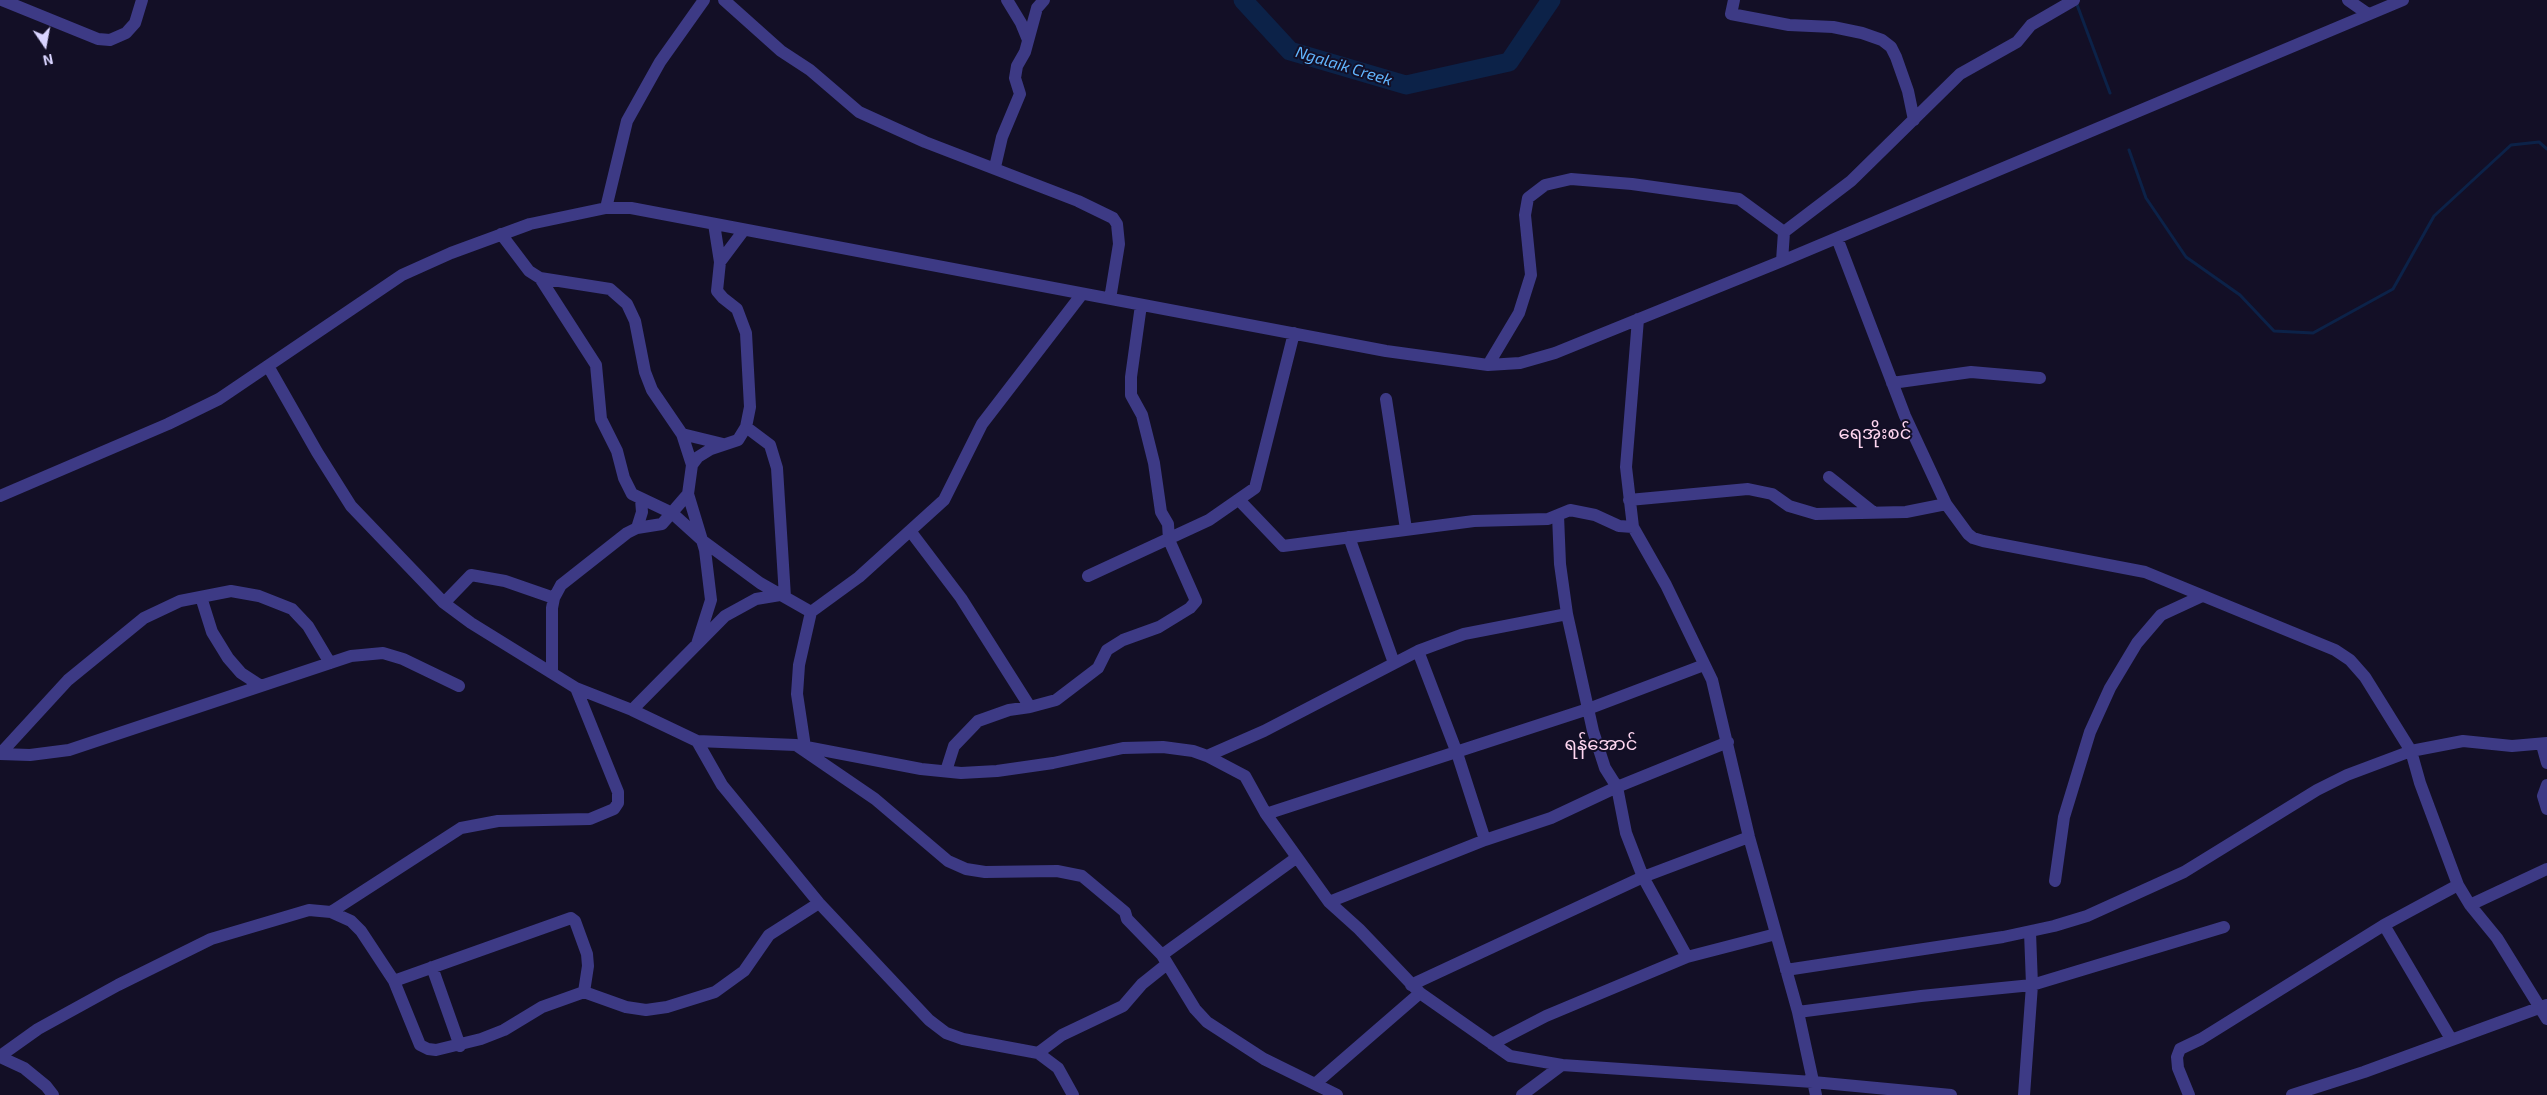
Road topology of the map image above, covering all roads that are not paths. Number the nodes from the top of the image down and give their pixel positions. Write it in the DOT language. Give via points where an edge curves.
graph roads {
  1 [pos="2,0"];
  2 [pos="142,0"];
  3 [pos="704,0"];
  4 [pos="724,0"];
  5 [pos="1007,0"];
  6 [pos="1044,0"];
  7 [pos="1734,0"];
  8 [pos="2074,0"];
  9 [pos="2348,0"];
  10 [pos="2403,0"];
  11 [pos="2368,14"];
  12 [pos="1028,40"];
  13 [pos="1914,120"];
  14 [pos="995,167"];
  15 [pos="606,208"];
  16 [pos="714,224"];
  17 [pos="744,230"];
  18 [pos="1784,232"];
  19 [pos="501,234"];
  20 [pos="1837,238"];
  21 [pos="1782,260"];
  22 [pos="720,262"];
  23 [pos="540,278"];
  24 [pos="1082,294"];
  25 [pos="1110,299"];
  26 [pos="1141,305"];
  27 [pos="1638,319"];
  28 [pos="1294,333"];
  29 [pos="1488,365"];
  30 [pos="268,366"];
  31 [pos="2040,378"];
  32 [pos="1892,383"];
  33 [pos="1386,399"];
  34 [pos="746,427"];
  35 [pos="682,434"];
  36 [pos="725,445"];
  37 [pos="692,465"];
  38 [pos="1829,476"];
  39 [pos="688,489"];
  40 [pos="0,496"];
  41 [pos="1239,500"];
  42 [pos="1629,500"];
  43 [pos="647,501"];
  44 [pos="1946,504"];
  45 [pos="1873,512"];
  46 [pos="672,513"];
  47 [pos="1558,515"];
  48 [pos="1633,527"];
  49 [pos="637,528"];
  50 [pos="1406,529"];
  51 [pos="911,532"];
  52 [pos="1349,537"];
  53 [pos="1169,540"];
  54 [pos="703,541"];
  55 [pos="1088,576"];
  56 [pos="782,596"];
  57 [pos="2202,596"];
  58 [pos="200,597"];
  59 [pos="554,598"];
  60 [pos="444,603"];
  61 [pos="811,612"];
  62 [pos="1567,614"];
  63 [pos="696,644"];
  64 [pos="1418,651"];
  65 [pos="330,663"];
  66 [pos="1394,663"];
  67 [pos="1704,665"];
  68 [pos="552,672"];
  69 [pos="261,686"];
  70 [pos="459,686"];
  71 [pos="576,688"];
  72 [pos="1030,707"];
  73 [pos="632,710"];
  74 [pos="1588,710"];
  75 [pos="697,741"];
  76 [pos="1728,742"];
  77 [pos="2544,744"];
  78 [pos="800,746"];
  79 [pos="2411,750"];
  80 [pos="1457,753"];
  81 [pos="1207,756"];
  82 [pos="2547,763"];
  83 [pos="946,771"];
  84 [pos="2547,785"];
  85 [pos="1617,787"];
  86 [pos="2547,809"];
  87 [pos="1266,814"];
  88 [pos="1749,837"];
  89 [pos="1485,840"];
  90 [pos="1296,858"];
  91 [pos="2547,869"];
  92 [pos="1643,877"];
  93 [pos="2056,881"];
  94 [pos="2458,884"];
  95 [pos="1329,902"];
  96 [pos="819,903"];
  97 [pos="2470,905"];
  98 [pos="331,912"];
  99 [pos="2384,925"];
  100 [pos="2224,928"];
  101 [pos="2030,932"];
  102 [pos="1776,934"];
  103 [pos="1687,957"];
  104 [pos="1164,960"];
  105 [pos="432,967"];
  106 [pos="1786,970"];
  107 [pos="394,981"];
  108 [pos="2032,985"];
  109 [pos="1416,989"];
  110 [pos="584,992"];
  111 [pos="2543,1006"];
  112 [pos="1798,1012"];
  113 [pos="2547,1019"];
  114 [pos="2451,1039"];
  115 [pos="1492,1044"];
  116 [pos="460,1046"];
  117 [pos="1038,1053"];
  118 [pos="0,1057"];
  119 [pos="1562,1065"];
  120 [pos="1315,1084"];
  121 [pos="1814,1089"];
  122 [pos="53,1095"];
  123 [pos="1073,1095"];
  124 [pos="1337,1095"];
  125 [pos="1522,1095"];
  126 [pos="1952,1095"];
  127 [pos="2024,1095"];
  128 [pos="2189,1095"];
  129 [pos="2292,1095"];
  1 -- 2 [label="street" via="98,39 110,40 126,33 135,23"];
  3 -- 15 [label="street" via="660,62 627,121"];
  4 -- 14 [label="street" via="781,51 810,70 858,112 925,142"];
  5 -- 12 [label="street"];
  6 -- 12 [label="street" via="1037,8"];
  7 -- 13 [label="street" via="1731,14 1780,23 1833,27 1882,40 1896,57"];
  8 -- 13 [label="street" via="2031,25 2017,42 1960,74"];
  9 -- 11 [label="street"];
  10 -- 11 [label="street"];
  11 -- 20 [label="street"];
  12 -- 14 [label="street" via="1015,78 1020,94 1002,137"];
  13 -- 18 [label="street" via="1851,181"];
  14 -- 25 [label="street" via="1113,218 1117,224 1119,244"];
  15 -- 16 [label="street" via="631,208"];
  15 -- 19 [label="street" via="540,221"];
  16 -- 17 [label="street"];
  16 -- 22 [label="street"];
  17 -- 22 [label="street"];
  17 -- 24 [label="street"];
  18 -- 21 [label="street"];
  18 -- 29 [label="street" via="1739,199 1572,178 1545,185 1528,198 1525,215 1531,275 1519,313"];
  19 -- 23 [label="street" via="529,271"];
  19 -- 30 [label="street" via="402,275"];
  20 -- 21 [label="street"];
  20 -- 32 [label="street"];
  21 -- 27 [label="street"];
  22 -- 34 [label="street" via="718,290 722,298 737,309 746,333 750,407"];
  23 -- 35 [label="street" via="610,289 627,304 635,321 652,390"];
  23 -- 43 [label="street" via="596,365 601,419 618,451 624,478 632,494"];
  24 -- 25 [label="street"];
  24 -- 51 [label="street" via="982,424 944,500"];
  25 -- 26 [label="street"];
  26 -- 28 [label="street"];
  26 -- 53 [label="street" via="1131,395 1142,415"];
  27 -- 29 [label="street" via="1520,363"];
  27 -- 42 [label="street" via="1626,467"];
  28 -- 29 [label="street" via="1386,351"];
  28 -- 41 [label="street" via="1259,482"];
  30 -- 40 [label="street" via="219,399 168,424"];
  30 -- 60 [label="street" via="351,506"];
  31 -- 32 [label="street" via="1971,372"];
  32 -- 44 [label="street"];
  33 -- 50 [label="street"];
  34 -- 36 [label="street" via="738,440"];
  34 -- 56 [label="street" via="770,445 777,468"];
  35 -- 36 [label="street"];
  35 -- 37 [label="street"];
  36 -- 37 [label="street" via="698,456"];
  37 -- 39 [label="street"];
  38 -- 45 [label="street"];
  39 -- 43 [label="street" via="676,498"];
  39 -- 46 [label="street"];
  39 -- 54 [label="street"];
  41 -- 52 [label="street" via="1283,546"];
  41 -- 53 [label="street"];
  42 -- 45 [label="street" via="1748,489 1772,494 1789,506 1816,514"];
  42 -- 48 [label="street"];
  43 -- 46 [label="street"];
  43 -- 49 [label="street"];
  44 -- 45 [label="street" via="1906,512"];
  44 -- 57 [label="street" via="1973,538 2145,572"];
  46 -- 49 [label="street" via="662,524"];
  46 -- 54 [label="street"];
  47 -- 48 [label="street" via="1570,510"];
  47 -- 50 [label="street" via="1548,519 1474,521"];
  47 -- 62 [label="street"];
  48 -- 67 [label="street"];
  49 -- 59 [label="street" via="617,539 561,585"];
  50 -- 52 [label="street"];
  51 -- 61 [label="street" via="859,577"];
  51 -- 72 [label="street" via="961,598"];
  52 -- 66 [label="street"];
  53 -- 55 [label="street"];
  53 -- 72 [label="street" via="1196,601 1159,627 1123,640 1107,650 1098,668 1056,700"];
  54 -- 56 [label="street"];
  54 -- 63 [label="street" via="711,600"];
  56 -- 61 [label="street"];
  56 -- 63 [label="street" via="742,604"];
  57 -- 79 [label="street" via="2335,650 2350,660 2365,677"];
  57 -- 93 [label="street" via="2160,615 2137,643 2110,688 2090,732 2064,817"];
  58 -- 65 [label="street" via="231,591 259,596 292,609 308,626"];
  58 -- 69 [label="street" via="212,632 228,658 240,673"];
  58 -- 69 [label="street" via="180,601 144,618 68,680 0,754 30,755 69,750"];
  59 -- 60 [label="street" via="505,581 471,575"];
  59 -- 68 [label="street"];
  60 -- 68 [label="street" via="510,649"];
  61 -- 78 [label="street" via="799,665"];
  62 -- 64 [label="street" via="1464,634"];
  62 -- 74 [label="street"];
  63 -- 73 [label="street"];
  64 -- 66 [label="street"];
  64 -- 80 [label="street"];
  65 -- 69 [label="street"];
  65 -- 70 [label="street" via="351,656 384,652"];
  66 -- 81 [label="street"];
  67 -- 74 [label="street"];
  67 -- 76 [label="street" via="1712,680"];
  68 -- 71 [label="street"];
  71 -- 73 [label="street"];
  71 -- 98 [label="street" via="618,792 618,803 614,809 590,819 498,821 461,828"];
  72 -- 83 [label="street" via="1009,710 978,721 954,746"];
  73 -- 75 [label="street"];
  74 -- 80 [label="street"];
  74 -- 85 [label="street" via="1605,768"];
  75 -- 78 [label="street"];
  75 -- 96 [label="street" via="722,785"];
  76 -- 85 [label="street"];
  76 -- 88 [label="street"];
  77 -- 79 [label="street" via="2512,746 2463,741"];
  77 -- 82 [label="street"];
  78 -- 83 [label="street"];
  78 -- 104 [label="street" via="874,799 954,864 985,872 1033,870 1082,876 1125,912 1127,919"];
  79 -- 94 [label="street"];
  79 -- 101 [label="street" via="2317,790 2184,872 2087,916"];
  80 -- 87 [label="street"];
  80 -- 89 [label="street"];
  81 -- 83 [label="street" via="1163,747 1123,748 997,771"];
  81 -- 87 [label="street" via="1245,776"];
  84 -- 86 [label="street" via="2543,796"];
  85 -- 89 [label="street" via="1551,818"];
  85 -- 92 [label="street" via="1626,833"];
  87 -- 90 [label="street"];
  88 -- 92 [label="street"];
  88 -- 102 [label="street"];
  89 -- 95 [label="street"];
  90 -- 95 [label="street"];
  90 -- 104 [label="street"];
  91 -- 97 [label="street"];
  92 -- 103 [label="street"];
  92 -- 109 [label="street"];
  94 -- 97 [label="street"];
  94 -- 99 [label="street"];
  95 -- 109 [label="street" via="1359,928"];
  96 -- 110 [label="street" via="769,935 744,970 715,992 646,1010 626,1007"];
  96 -- 117 [label="street" via="929,1020 946,1033"];
  97 -- 111 [label="street" via="2497,938"];
  98 -- 107 [label="street" via="351,921 361,931"];
  98 -- 118 [label="street" via="309,910 211,939 38,1029"];
  99 -- 114 [label="street"];
  99 -- 128 [label="street" via="2180,1049 2178,1068"];
  100 -- 108 [label="street"];
  101 -- 106 [label="street"];
  101 -- 108 [label="street"];
  102 -- 103 [label="street"];
  102 -- 106 [label="street"];
  103 -- 115 [label="street" via="1546,1016"];
  104 -- 117 [label="street" via="1123,1006 1069,1031"];
  104 -- 120 [label="street" via="1207,1022 1264,1059"];
  105 -- 107 [label="street"];
  105 -- 110 [label="street" via="571,918 587,954"];
  105 -- 116 [label="street"];
  106 -- 112 [label="street"];
  107 -- 116 [label="street" via="420,1045 436,1050"];
  108 -- 112 [label="street"];
  108 -- 127 [label="street"];
  109 -- 115 [label="street"];
  109 -- 120 [label="street"];
  110 -- 116 [label="street" via="542,1007 504,1030"];
  111 -- 113 [label="street"];
  111 -- 114 [label="street"];
  112 -- 121 [label="street"];
  114 -- 129 [label="street"];
  115 -- 119 [label="street" via="1510,1056"];
  117 -- 123 [label="street" via="1058,1068"];
  118 -- 122 [label="street" via="24,1068"];
  119 -- 121 [label="street"];
  119 -- 125 [label="street"];
  120 -- 124 [label="street"];
  121 -- 126 [label="street"];
}
